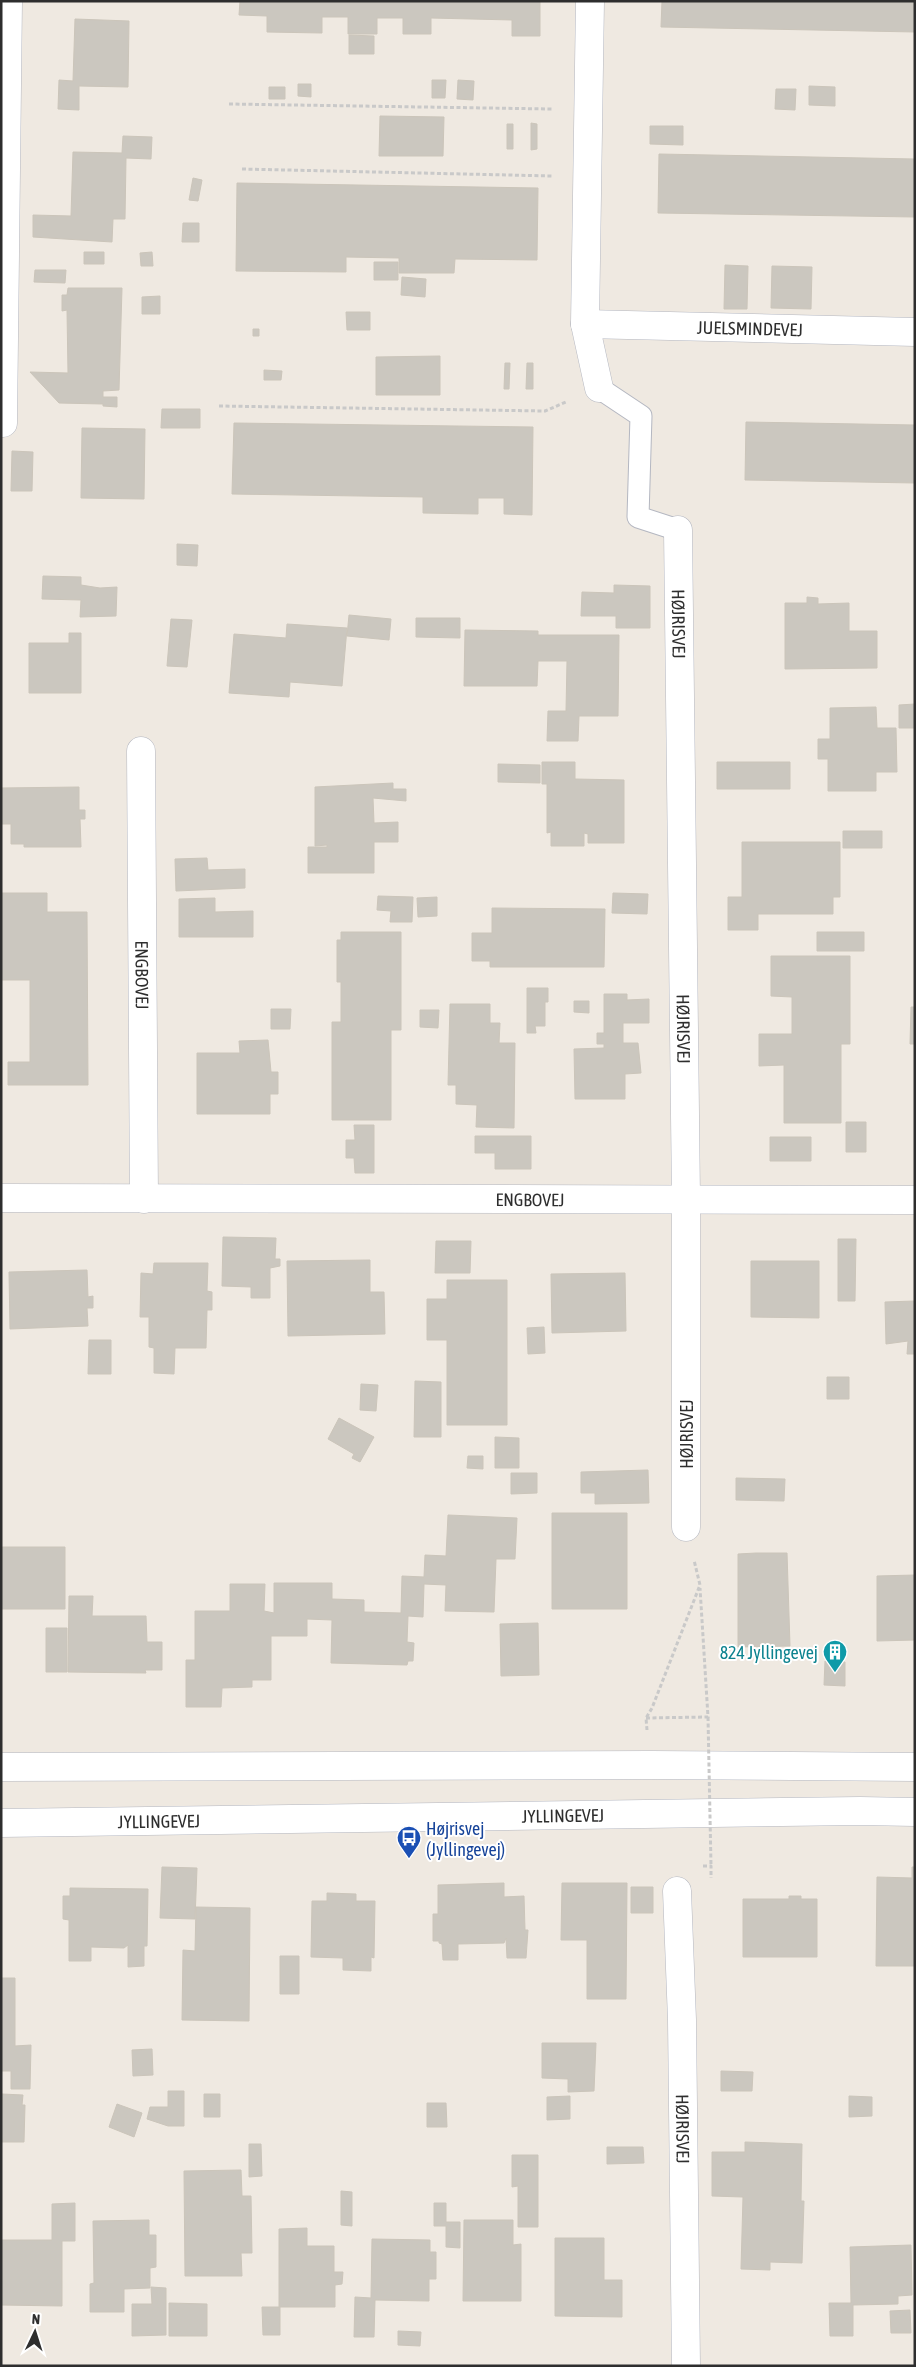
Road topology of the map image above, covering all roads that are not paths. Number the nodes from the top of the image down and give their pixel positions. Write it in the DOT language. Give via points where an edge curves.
graph roads {
  1 [pos="8,1"];
  2 [pos="590,1"];
  3 [pos="585,324"];
  4 [pos="915,332"];
  5 [pos="599,388"];
  6 [pos="3,423"];
  7 [pos="678,530"];
  8 [pos="141,751"];
  9 [pos="1,1198"];
  10 [pos="686,1198"];
  11 [pos="144,1199"];
  12 [pos="915,1200"];
  13 [pos="686,1527"];
  14 [pos="1,1767"];
  15 [pos="915,1767"];
  16 [pos="915,1812"];
  17 [pos="1,1823"];
  18 [pos="677,1891"];
  19 [pos="686,2366"];
  1 -- 6 [label="street"];
  2 -- 3 [label="street"];
  3 -- 4 [label="street, JUELSMINDEVEJ"];
  3 -- 5 [label="street"];
  5 -- 7 [label="lane" via="641,416 638,517"];
  7 -- 10 [label="street, HØJRISVEJ"];
  8 -- 11 [label="street, ENGBOVEJ"];
  9 -- 11 [label="street, ENGBOVEJ"];
  10 -- 11 [label="street, ENGBOVEJ"];
  10 -- 12 [label="street, ENGBOVEJ"];
  10 -- 13 [label="street, HØJRISVEJ"];
  14 -- 15 [label="street"];
  16 -- 17 [label="street, JYLLINGEVEJ"];
  18 -- 19 [label="street, HØJRISVEJ" via="682,2020"];
}
